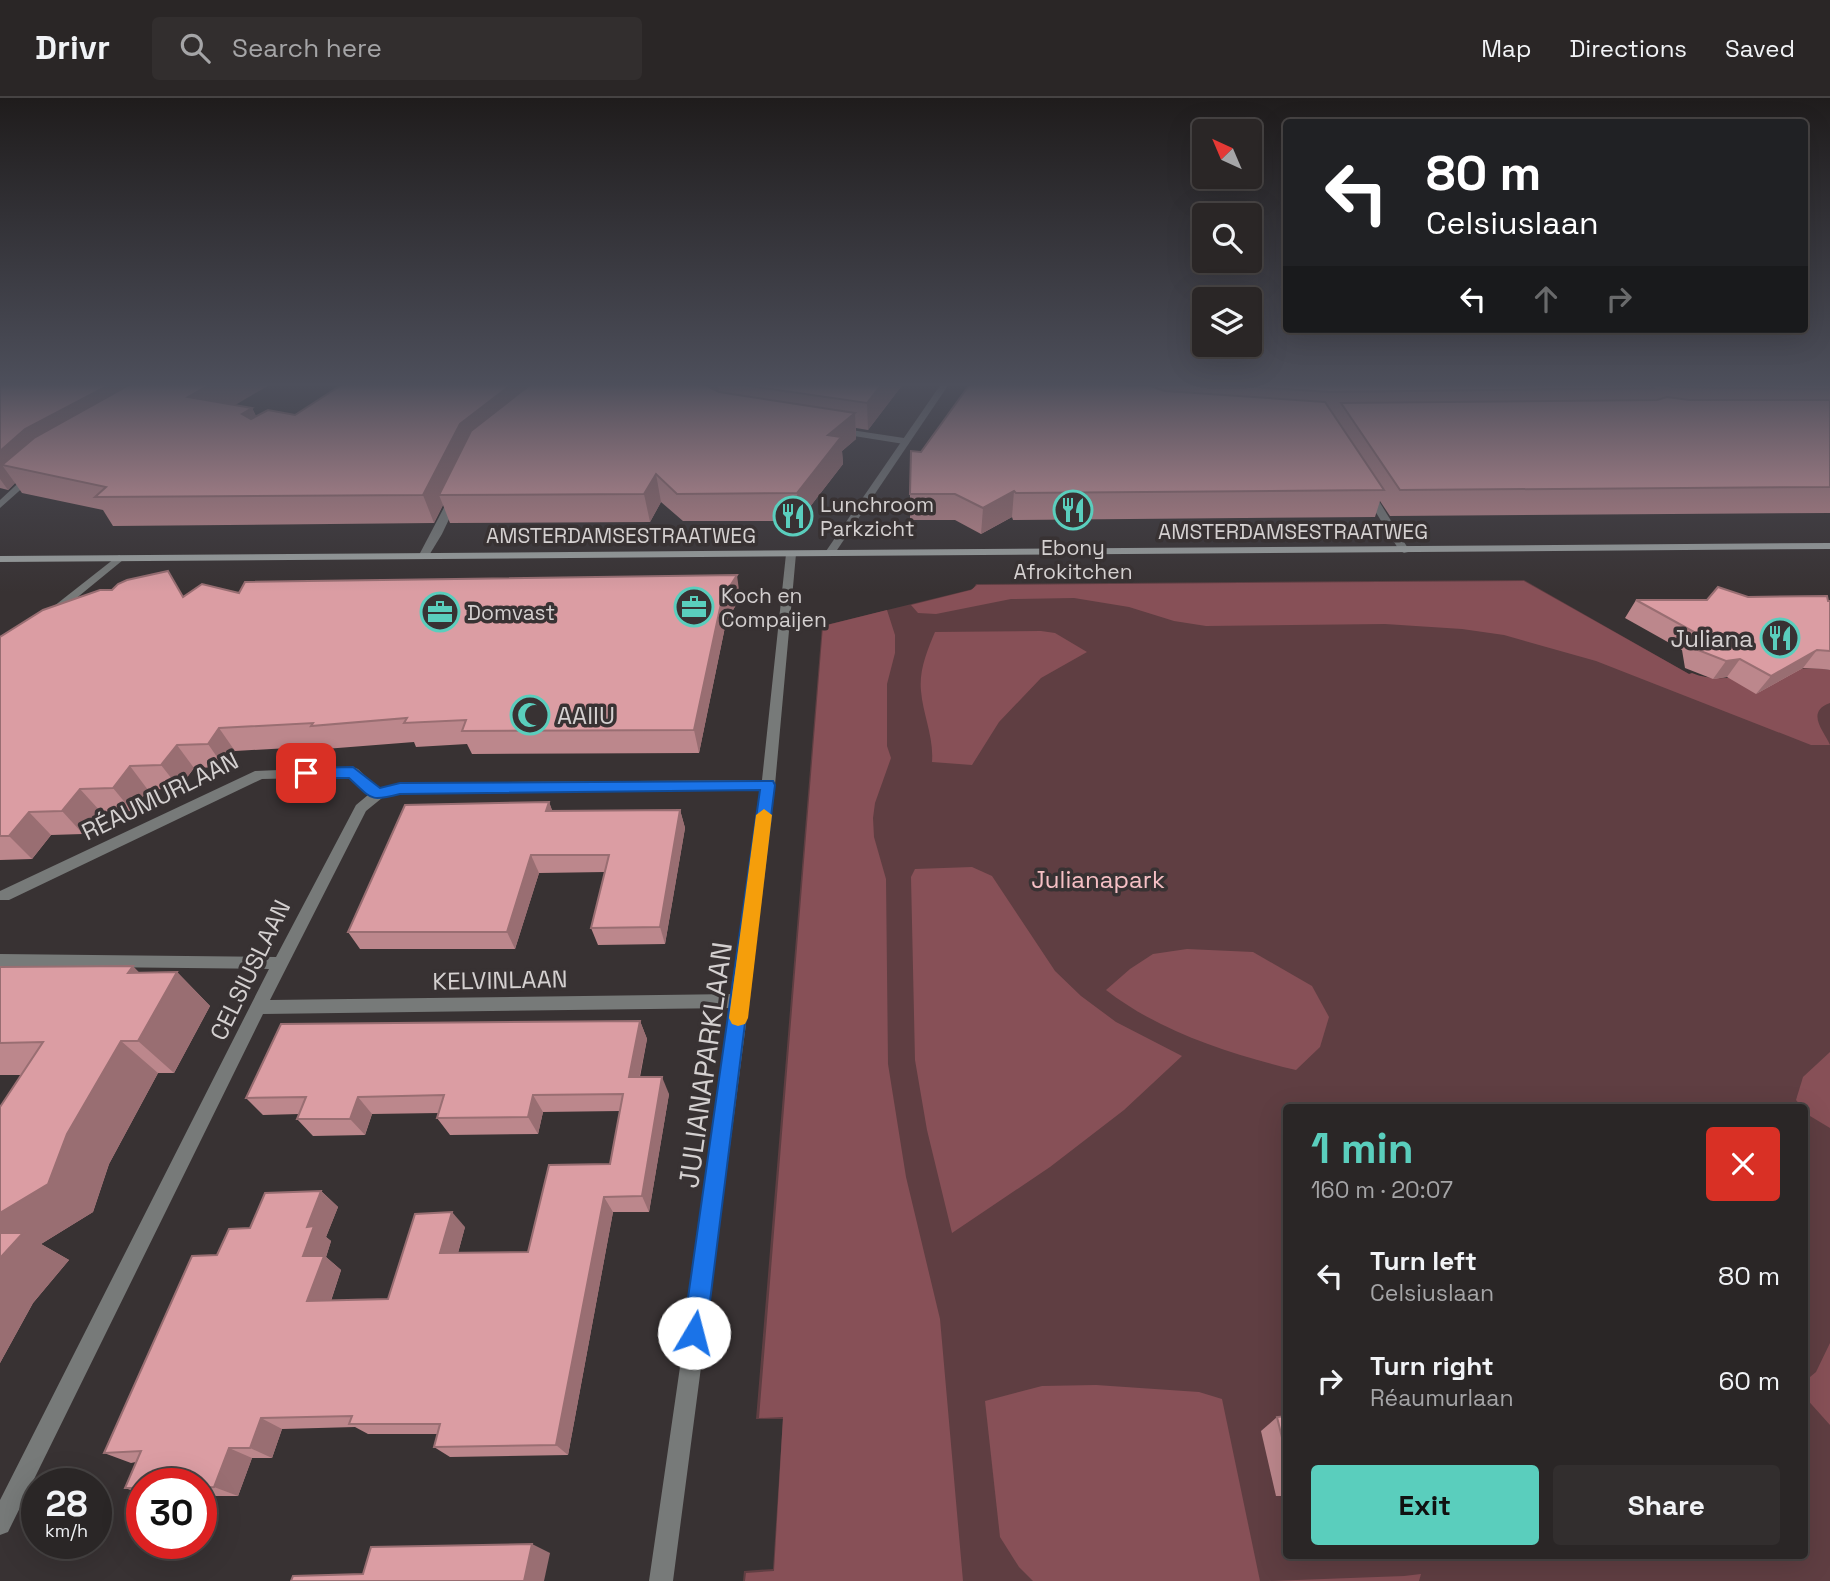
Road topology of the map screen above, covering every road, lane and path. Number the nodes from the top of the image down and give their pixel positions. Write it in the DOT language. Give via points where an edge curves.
graph roads {
  1 [pos="896,453"];
  2 [pos="38,470"];
  3 [pos="1365,487"];
  4 [pos="458,489"];
  5 [pos="0,505"];
  6 [pos="1830,546"];
  7 [pos="1404,550"];
  8 [pos="790,554"];
  9 [pos="829,554"];
  10 [pos="424,555"];
  11 [pos="120,558"];
  12 [pos="0,559"];
  13 [pos="41,619"];
  14 [pos="768,785"];
  15 [pos="377,795"];
  16 [pos="4,896"];
  17 [pos="0,960"];
  18 [pos="279,963"];
  19 [pos="741,1001"];
  20 [pos="260,1007"];
  21 [pos="3,1513"];
  22 [pos="661,1581"];
  1 -- 9 [label="street"];
  2 -- 5 [label="street"];
  3 -- 7 [label="street"];
  4 -- 10 [label="street"];
  6 -- 7 [label="main road, AMSTERDAMSESTRAATWEG"];
  7 -- 9 [label="main road, AMSTERDAMSESTRAATWEG"];
  8 -- 9 [label="main road, AMSTERDAMSESTRAATWEG"];
  8 -- 10 [label="main road, AMSTERDAMSESTRAATWEG"];
  8 -- 14 [label="street, JULIANAPARKLAAN"];
  10 -- 11 [label="main road, AMSTERDAMSESTRAATWEG"];
  11 -- 12 [label="main road, AMSTERDAMSESTRAATWEG"];
  11 -- 13 [label="street"];
  14 -- 15 [label="street" via="400,788"];
  14 -- 19 [label="street, JULIANAPARKLAAN"];
  15 -- 16 [label="street, RÉAUMURLAAN" via="353,772 260,774"];
  15 -- 18 [label="street, CELSIUSLAAN" via="361,808"];
  17 -- 18 [label="street"];
  18 -- 20 [label="street, CELSIUSLAAN"];
  19 -- 20 [label="street, KELVINLAAN"];
  19 -- 22 [label="street, JULIANAPARKLAAN"];
  20 -- 21 [label="street, CELSIUSLAAN"];
}
